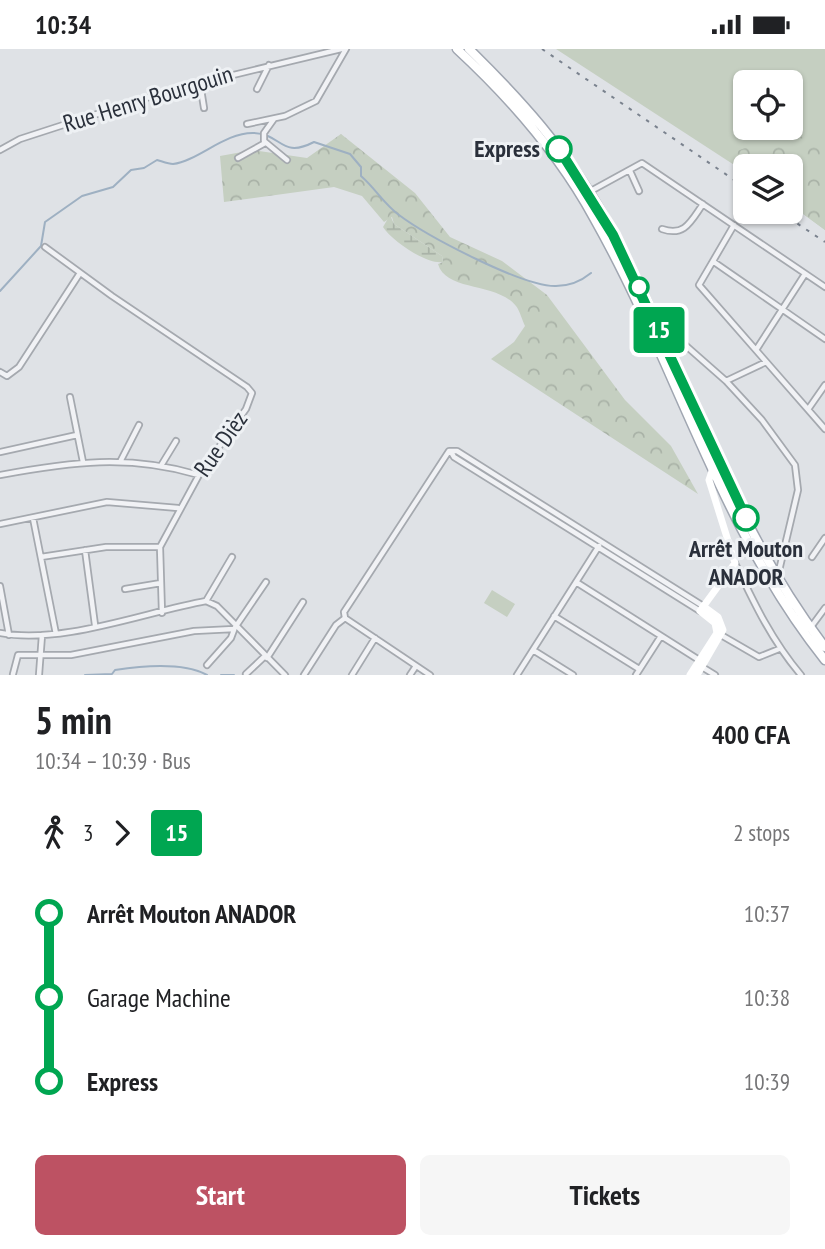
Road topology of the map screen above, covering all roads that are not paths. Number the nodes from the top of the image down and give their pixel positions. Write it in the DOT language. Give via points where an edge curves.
graph roads {
  1 [pos="341,49"];
  2 [pos="346,49"];
  3 [pos="457,49"];
  4 [pos="469,49"];
  5 [pos="269,65"];
  6 [pos="200,83"];
  7 [pos="257,89"];
  8 [pos="204,108"];
  9 [pos="275,118"];
  10 [pos="247,124"];
  11 [pos="264,142"];
  12 [pos="0,150"];
  13 [pos="238,158"];
  14 [pos="287,160"];
  15 [pos="630,171"];
  16 [pos="639,191"];
  17 [pos="589,192"];
  18 [pos="703,204"];
  19 [pos="733,225"];
  20 [pos="662,229"];
  21 [pos="45,247"];
  22 [pos="713,262"];
  23 [pos="80,273"];
  24 [pos="805,274"];
  25 [pos="825,287"];
  26 [pos="783,309"];
  27 [pos="825,339"];
  28 [pos="666,345"];
  29 [pos="756,350"];
  30 [pos="767,362"];
  31 [pos="0,372"];
  32 [pos="726,381"];
  33 [pos="825,385"];
  34 [pos="70,397"];
  35 [pos="809,408"];
  36 [pos="139,425"];
  37 [pos="825,429"];
  38 [pos="77,435"];
  39 [pos="176,441"];
  40 [pos="451,451"];
  41 [pos="0,452"];
  42 [pos="121,460"];
  43 [pos="83,463"];
  44 [pos="162,464"];
  45 [pos="713,468"];
  46 [pos="0,475"];
  47 [pos="199,475"];
  48 [pos="178,508"];
  49 [pos="33,518"];
  50 [pos="0,524"];
  51 [pos="825,538"];
  52 [pos="602,541"];
  53 [pos="160,547"];
  54 [pos="598,547"];
  55 [pos="85,550"];
  56 [pos="41,557"];
  57 [pos="232,557"];
  58 [pos="811,557"];
  59 [pos="735,563"];
  60 [pos="778,577"];
  61 [pos="266,582"];
  62 [pos="576,582"];
  63 [pos="161,583"];
  64 [pos="0,586"];
  65 [pos="125,589"];
  66 [pos="206,601"];
  67 [pos="303,602"];
  68 [pos="702,608"];
  69 [pos="825,608"];
  70 [pos="162,613"];
  71 [pos="554,616"];
  72 [pos="345,618"];
  73 [pos="94,625"];
  74 [pos="236,628"];
  75 [pos="810,628"];
  76 [pos="0,633"];
  77 [pos="56,634"];
  78 [pos="719,634"];
  79 [pos="9,635"];
  80 [pos="42,635"];
  81 [pos="660,636"];
  82 [pos="375,638"];
  83 [pos="825,647"];
  84 [pos="779,649"];
  85 [pos="533,650"];
  86 [pos="41,657"];
  87 [pos="266,657"];
  88 [pos="825,660"];
  89 [pos="207,664"];
  90 [pos="701,664"];
  91 [pos="416,666"];
  92 [pos="639,669"];
  93 [pos="13,674"];
  94 [pos="246,674"];
  95 [pos="39,675"];
  96 [pos="285,675"];
  97 [pos="304,675"];
  98 [pos="352,675"];
  99 [pos="410,675"];
  100 [pos="430,675"];
  101 [pos="517,675"];
  102 [pos="573,675"];
  103 [pos="636,675"];
  104 [pos="690,675"];
  105 [pos="697,675"];
  106 [pos="715,675"];
  107 [pos="801,675"];
  1 -- 5 [label="street, Rue Henry Bourgouin"];
  2 -- 9 [label="street" via="316,101"];
  3 -- 45 [label="main road" via="533,129 581,197 647,324"];
  4 -- 17 [label="main road" via="544,129"];
  5 -- 6 [label="street, Rue Henry Bourgouin"];
  5 -- 7 [label="street"];
  6 -- 8 [label="street"];
  6 -- 12 [label="street, Rue Henry Bourgouin" via="20,139"];
  9 -- 10 [label="street"];
  9 -- 11 [label="street" via="264,133"];
  11 -- 13 [label="street"];
  11 -- 14 [label="street"];
  15 -- 16 [label="street"];
  15 -- 17 [label="street"];
  15 -- 18 [label="street" via="642,163"];
  17 -- 28 [label="main road"];
  18 -- 19 [label="street"];
  18 -- 20 [label="street" via="684,230"];
  19 -- 22 [label="street"];
  19 -- 24 [label="street"];
  21 -- 23 [label="street"];
  22 -- 26 [label="street"];
  22 -- 29 [label="street" via="699,285"];
  23 -- 31 [label="street" via="19,367 7,376"];
  23 -- 47 [label="street, Rue Dièz" via="251,393 246,409"];
  24 -- 25 [label="street"];
  24 -- 26 [label="street"];
  26 -- 27 [label="street"];
  26 -- 29 [label="street"];
  28 -- 32 [label="street" via="684,344"];
  28 -- 60 [label="main road"];
  29 -- 30 [label="street"];
  30 -- 32 [label="street"];
  30 -- 35 [label="street"];
  32 -- 60 [label="street" via="762,419 795,465 798,490"];
  33 -- 35 [label="street"];
  34 -- 38 [label="street"];
  35 -- 37 [label="street"];
  36 -- 42 [label="street"];
  38 -- 41 [label="street"];
  38 -- 43 [label="street"];
  39 -- 44 [label="street"];
  40 -- 52 [label="street"];
  40 -- 54 [label="street"];
  40 -- 72 [label="street" via="344,612"];
  42 -- 43 [label="street"];
  42 -- 44 [label="street"];
  43 -- 46 [label="street"];
  44 -- 47 [label="street"];
  45 -- 59 [label="main road" via="709,480"];
  45 -- 88 [label="main road" via="771,585"];
  47 -- 48 [label="street, Rue Dièz"];
  48 -- 49 [label="street" via="107,502"];
  48 -- 53 [label="street, Rue Dièz"];
  49 -- 50 [label="street"];
  49 -- 56 [label="street"];
  51 -- 58 [label="street"];
  52 -- 54 [label="street"];
  52 -- 68 [label="street"];
  53 -- 55 [label="street"];
  53 -- 63 [label="street, Rue Dièz"];
  54 -- 62 [label="street"];
  54 -- 68 [label="street"];
  55 -- 56 [label="street"];
  55 -- 73 [label="street"];
  56 -- 77 [label="street"];
  57 -- 66 [label="street"];
  59 -- 68 [label="main road"];
  59 -- 84 [label="street"];
  60 -- 75 [label="main road"];
  61 -- 74 [label="street"];
  62 -- 71 [label="street"];
  62 -- 81 [label="street"];
  63 -- 65 [label="street"];
  63 -- 70 [label="street, Rue Dièz"];
  64 -- 79 [label="street"];
  66 -- 70 [label="street"];
  66 -- 74 [label="street" via="217,606"];
  67 -- 87 [label="street"];
  68 -- 78 [label="main road" via="722,624"];
  69 -- 75 [label="street"];
  70 -- 73 [label="street"];
  71 -- 85 [label="street"];
  71 -- 92 [label="street"];
  72 -- 82 [label="street"];
  72 -- 97 [label="street"];
  73 -- 77 [label="street"];
  74 -- 86 [label="street"];
  74 -- 87 [label="street"];
  74 -- 89 [label="street"];
  75 -- 83 [label="main road"];
  76 -- 79 [label="street"];
  77 -- 80 [label="street"];
  78 -- 84 [label="street" via="759,656"];
  78 -- 90 [label="main road"];
  79 -- 80 [label="street"];
  80 -- 86 [label="street"];
  81 -- 90 [label="street"];
  81 -- 92 [label="street"];
  82 -- 91 [label="street"];
  82 -- 98 [label="street"];
  84 -- 107 [label="street"];
  85 -- 101 [label="street"];
  85 -- 102 [label="street"];
  86 -- 93 [label="street" via="18,655"];
  86 -- 95 [label="street"];
  87 -- 94 [label="street"];
  87 -- 96 [label="street"];
  90 -- 104 [label="main road"];
  90 -- 105 [label="main road"];
  90 -- 106 [label="street"];
  91 -- 99 [label="street"];
  91 -- 100 [label="street"];
  92 -- 103 [label="street"];
}
